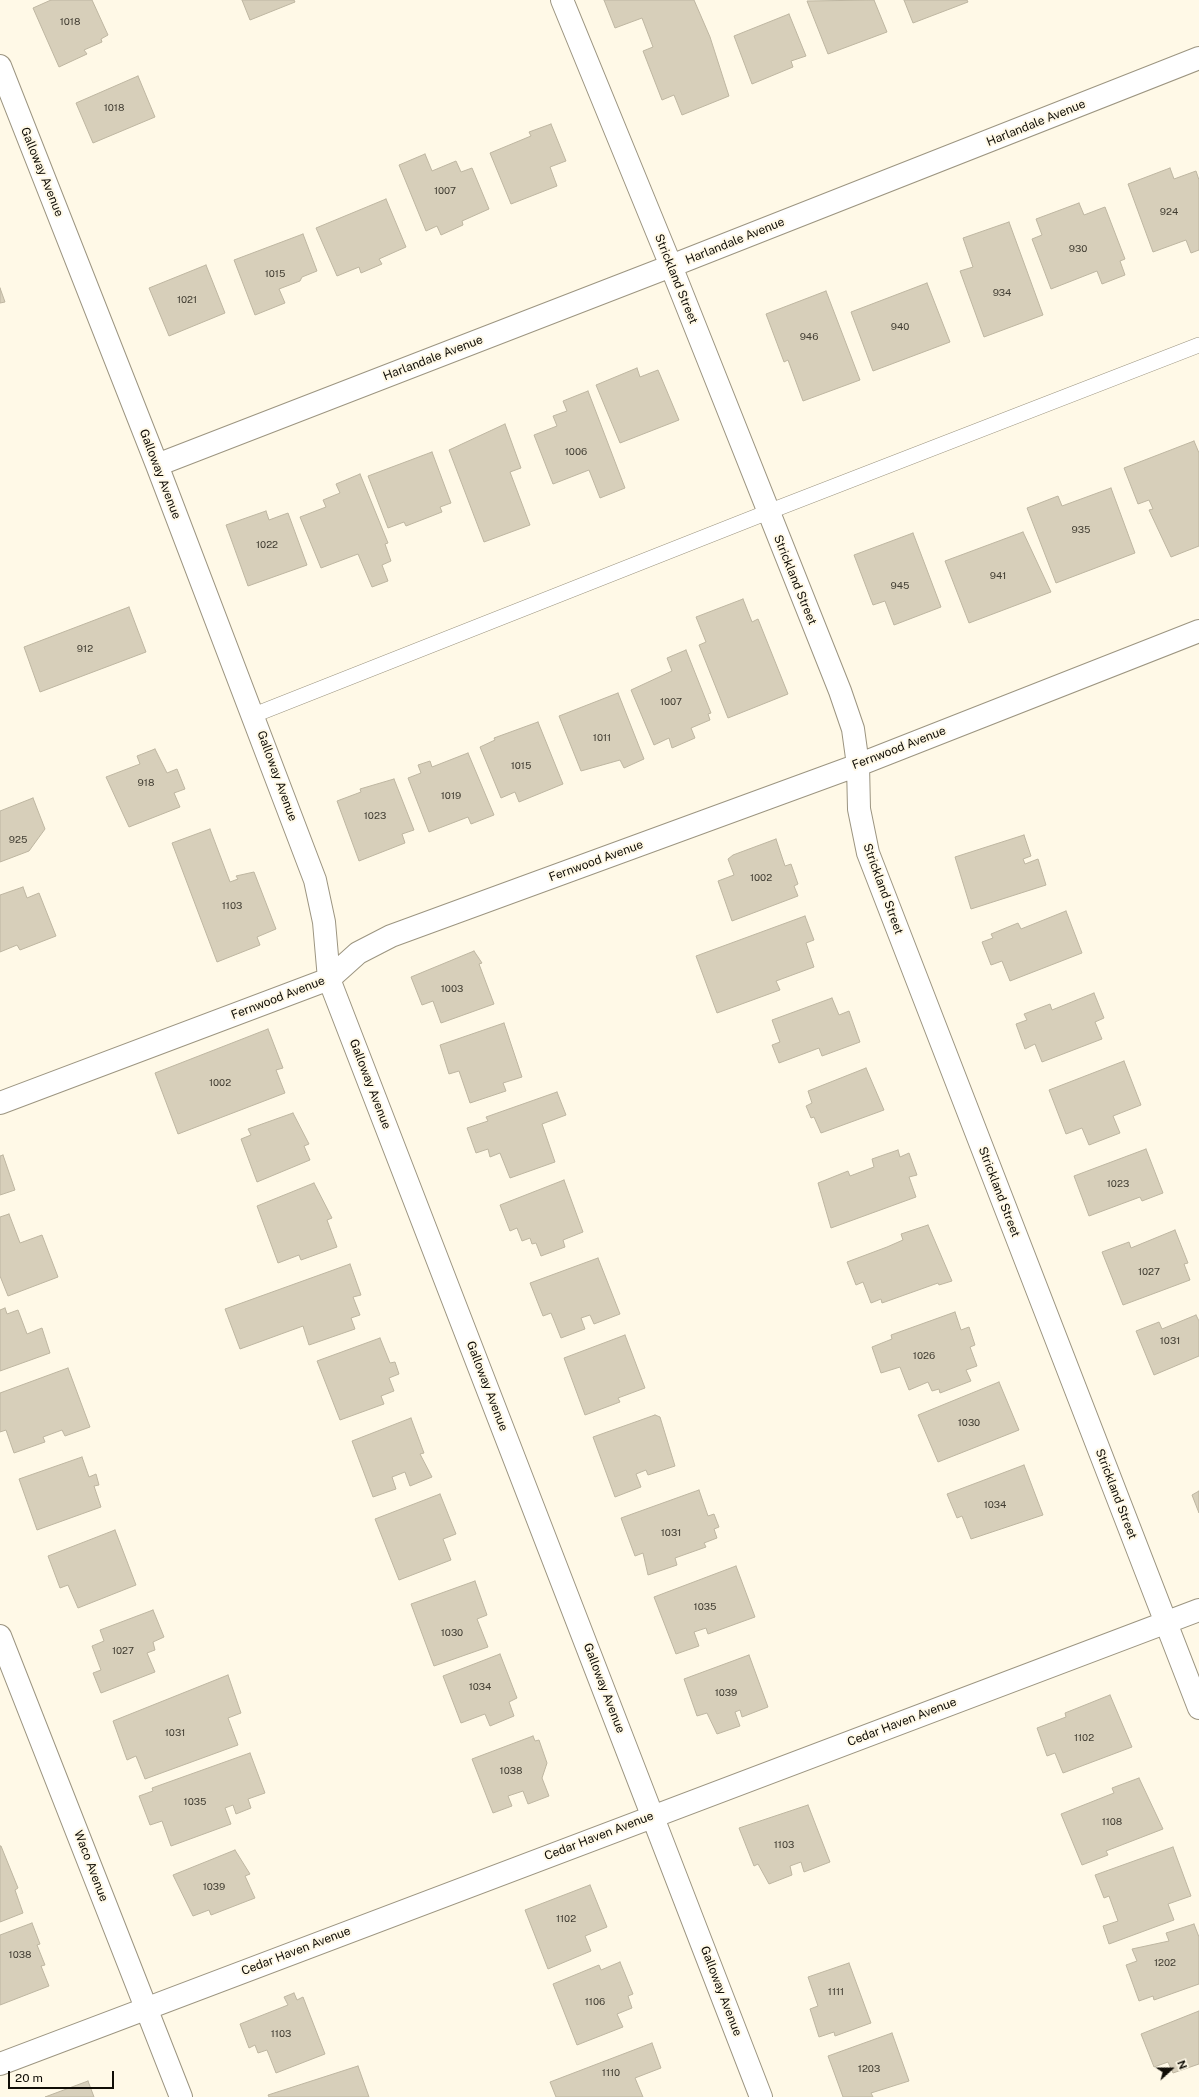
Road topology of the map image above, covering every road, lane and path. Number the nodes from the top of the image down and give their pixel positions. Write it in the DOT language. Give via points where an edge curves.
graph roads {
  1 [pos="562,0"];
  2 [pos="1199,58"];
  3 [pos="0,66"];
  4 [pos="671,266"];
  5 [pos="1199,345"];
  6 [pos="157,465"];
  7 [pos="768,512"];
  8 [pos="1199,631"];
  9 [pos="254,714"];
  10 [pos="858,765"];
  11 [pos="329,979"];
  12 [pos="0,1103"];
  13 [pos="1199,1610"];
  14 [pos="1166,1622"];
  15 [pos="0,1636"];
  16 [pos="1199,1708"];
  17 [pos="654,1816"];
  18 [pos="146,2008"];
  19 [pos="0,2064"];
  20 [pos="181,2097"];
  21 [pos="761,2097"];
  1 -- 4 [label="street, Strickland Street"];
  2 -- 4 [label="street, Harlandale Avenue"];
  3 -- 6 [label="street, Galloway Avenue"];
  4 -- 6 [label="street, Harlandale Avenue"];
  4 -- 7 [label="street, Strickland Street"];
  5 -- 7 [label="lane"];
  6 -- 9 [label="street, Galloway Avenue"];
  7 -- 9 [label="lane"];
  7 -- 10 [label="street, Strickland Street" via="840,691 853,729"];
  8 -- 10 [label="street, Fernwood Avenue"];
  9 -- 11 [label="street, Galloway Avenue" via="316,880 324,922"];
  10 -- 11 [label="street, Fernwood Avenue" via="391,936 358,953"];
  10 -- 14 [label="street, Strickland Street" via="859,809 868,853"];
  11 -- 12 [label="street, Fernwood Avenue"];
  11 -- 17 [label="street, Galloway Avenue"];
  13 -- 14 [label="street, Cedar Haven Avenue"];
  14 -- 16 [label="street, Strickland Street"];
  14 -- 17 [label="street, Cedar Haven Avenue"];
  15 -- 18 [label="street, Waco Avenue"];
  17 -- 18 [label="street, Cedar Haven Avenue"];
  17 -- 21 [label="street, Galloway Avenue"];
  18 -- 19 [label="street, Cedar Haven Avenue"];
  18 -- 20 [label="street, Waco Avenue"];
}
